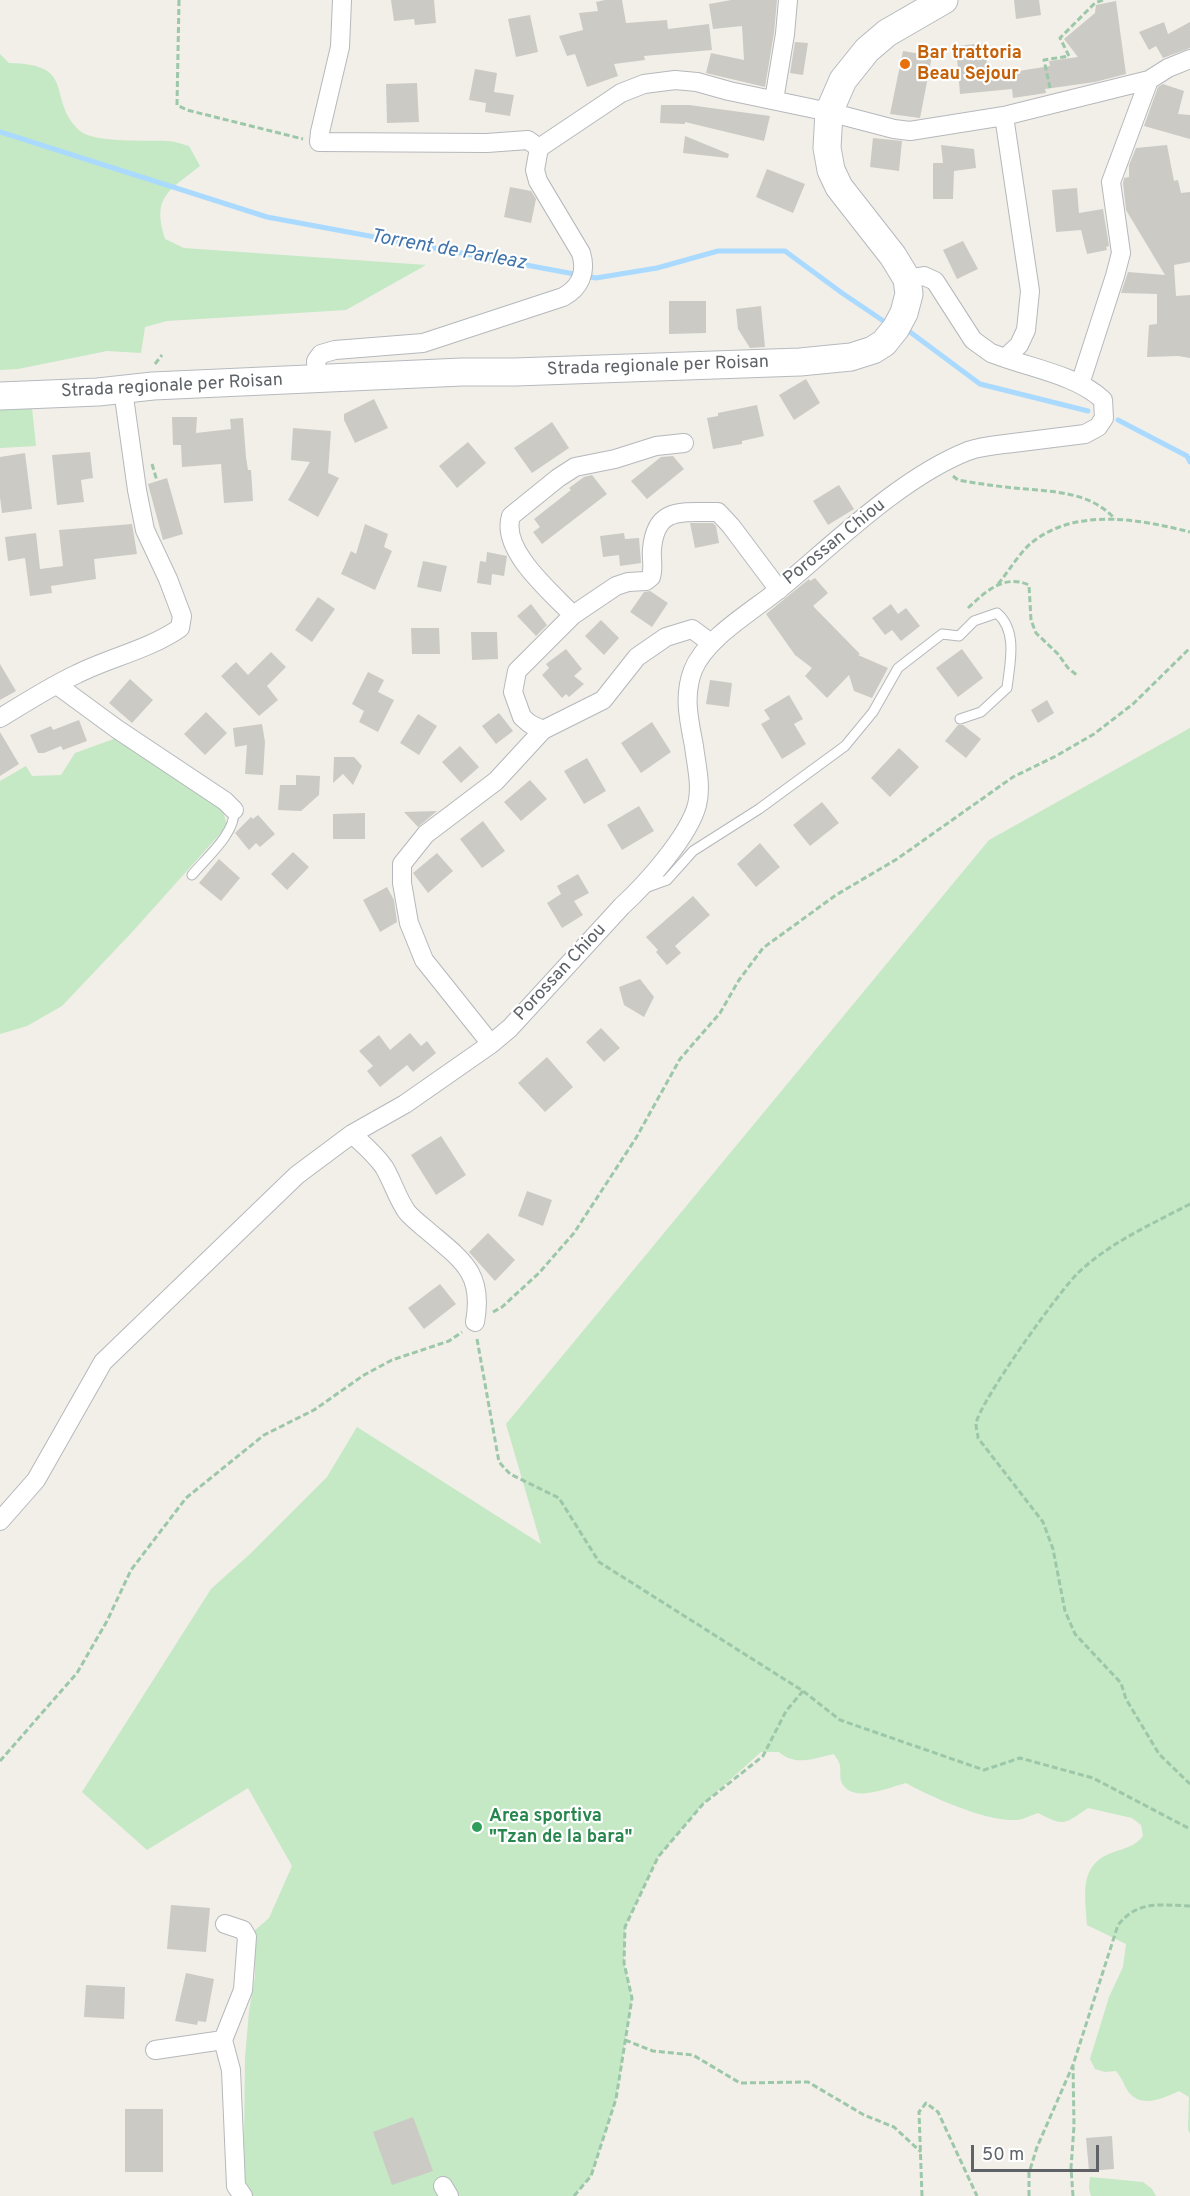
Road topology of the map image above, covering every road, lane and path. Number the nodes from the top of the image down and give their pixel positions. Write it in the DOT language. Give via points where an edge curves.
graph roads {
  1 [pos="179,0"];
  2 [pos="342,0"];
  3 [pos="788,0"];
  4 [pos="944,0"];
  5 [pos="1103,0"];
  6 [pos="1190,59"];
  7 [pos="1149,80"];
  8 [pos="774,100"];
  9 [pos="1053,103"];
  10 [pos="829,112"];
  11 [pos="1004,116"];
  12 [pos="320,142"];
  13 [pos="539,148"];
  14 [pos="907,279"];
  15 [pos="1005,358"];
  16 [pos="317,378"];
  17 [pos="1080,384"];
  18 [pos="123,390"];
  19 [pos="0,396"];
  20 [pos="684,443"];
  21 [pos="940,465"];
  22 [pos="153,468"];
  23 [pos="157,481"];
  24 [pos="1115,519"];
  25 [pos="1190,532"];
  26 [pos="779,590"];
  27 [pos="573,615"];
  28 [pos="711,643"];
  29 [pos="1190,648"];
  30 [pos="1078,676"];
  31 [pos="57,685"];
  32 [pos="0,718"];
  33 [pos="960,719"];
  34 [pos="543,730"];
  35 [pos="234,810"];
  36 [pos="192,875"];
  37 [pos="640,890"];
  38 [pos="485,1049"];
  39 [pos="352,1134"];
  40 [pos="1190,1204"];
  41 [pos="475,1322"];
  42 [pos="0,1521"];
  43 [pos="803,1691"];
  44 [pos="0,1761"];
  45 [pos="1190,1784"];
  46 [pos="1190,1829"];
  47 [pos="1190,1906"];
  48 [pos="225,1924"];
  49 [pos="223,2040"];
  50 [pos="625,2040"];
  51 [pos="155,2050"];
  52 [pos="1073,2065"];
  53 [pos="921,2152"];
  54 [pos="243,2196"];
  55 [pos="574,2196"];
  56 [pos="922,2196"];
  57 [pos="977,2196"];
  58 [pos="1029,2196"];
  59 [pos="1073,2196"];
  1 -- 12 [label="path" via="177,105"];
  2 -- 12 [label="street" via="340,47"];
  3 -- 8 [label="street"];
  4 -- 10 [label="main road" via="887,33 867,50 843,80"];
  5 -- 9 [label="path" via="1095,3 1060,38 1070,56 1044,60"];
  6 -- 7 [label="street"];
  7 -- 9 [label="street"];
  7 -- 17 [label="street" via="1111,182 1121,253"];
  8 -- 10 [label="street"];
  8 -- 13 [label="street" via="697,82 644,84 621,93"];
  9 -- 11 [label="street"];
  10 -- 11 [label="street" via="910,131"];
  10 -- 14 [label="main road" via="826,148 831,170 839,187 894,256"];
  11 -- 15 [label="street" via="1030,291 1026,330 1019,345"];
  12 -- 13 [label="street" via="528,140"];
  13 -- 16 [label="street" via="535,170 538,180 582,253 585,266 577,286 563,297 423,343 321,354 316,362"];
  14 -- 15 [label="street, Porossan Chiou" via="924,276 935,281 973,340"];
  14 -- 16 [label="main road, Strada regionale per Roisan" via="909,294 896,328 884,343 851,357 800,363"];
  15 -- 17 [label="street, Porossan Chiou"];
  16 -- 18 [label="main road, Strada regionale per Roisan"];
  17 -- 21 [label="street, Porossan Chiou" via="1103,400 1104,418 1098,427 1085,434 969,451"];
  18 -- 19 [label="main road, Strada regionale per Roisan"];
  18 -- 31 [label="street" via="145,530 182,616 180,628"];
  20 -- 27 [label="street" via="575,466 511,516 509,534 522,561"];
  21 -- 24 [label="path" via="958,480 1074,495 1104,507"];
  21 -- 26 [label="street, Porossan Chiou" via="866,516"];
  22 -- 23 [label="path"];
  24 -- 25 [label="path"];
  24 -- 30 [label="path" via="1075,523 1047,534 1030,545 998,584 1018,580 1029,585 1031,620 1036,633"];
  26 -- 27 [label="street" via="718,512 677,512 660,521 654,534 651,577 616,586"];
  26 -- 28 [label="street, Porossan Chiou"];
  27 -- 34 [label="street" via="517,671 513,692 522,717"];
  28 -- 34 [label="street" via="692,629 666,637 636,657 603,700"];
  28 -- 37 [label="street, Porossan Chiou" via="694,668 686,701 699,786 697,804 680,838"];
  29 -- 41 [label="path" via="1133,704 1094,734 1013,777 763,948 720,1013 680,1059 636,1138 574,1233 502,1307"];
  31 -- 32 [label="street"];
  31 -- 35 [label="street"];
  33 -- 37 [label="lane, Porossan Chiou" via="981,712 1007,688 1011,649 1006,621 997,613 975,621 959,636 942,634 898,668 873,712 845,746 693,851 667,880"];
  34 -- 38 [label="street" via="496,782 426,834 402,864 409,923 424,960"];
  35 -- 36 [label="lane" via="231,829"];
  37 -- 38 [label="street, Porossan Chiou" via="510,1028"];
  38 -- 39 [label="street, Porossan Chiou" via="405,1104"];
  39 -- 41 [label="street" via="373,1153 410,1215 461,1259 474,1279 479,1301"];
  39 -- 42 [label="street, Porossan Chiou" via="297,1175 103,1362 36,1480"];
  40 -- 45 [label="path" via="1130,1236 1077,1274 1046,1312 984,1405 976,1424 978,1438 1043,1522 1053,1549 1065,1611 1075,1634 1121,1683 1126,1699 1159,1754"];
  41 -- 43 [label="path" via="499,1462 510,1474 559,1498 599,1562"];
  41 -- 44 [label="path" via="449,1341 392,1360 315,1410 264,1435 186,1498 131,1570 77,1673"];
  43 -- 46 [label="path" via="840,1720 984,1770 1020,1758 1093,1778"];
  43 -- 50 [label="path" via="786,1711 763,1756 703,1804 658,1857 625,1927 624,1963 632,1998"];
  47 -- 52 [label="path" via="1139,1907 1118,1925"];
  48 -- 49 [label="street" via="243,1930 248,1937 243,1990"];
  49 -- 51 [label="street"];
  49 -- 54 [label="street" via="231,2070 236,2186"];
  50 -- 53 [label="path" via="653,2051 693,2055 740,2083 808,2082 864,2115 894,2127"];
  50 -- 55 [label="path" via="616,2099 591,2176"];
  52 -- 58 [label="path" via="1037,2147 1029,2173"];
  52 -- 59 [label="path"];
  53 -- 56 [label="path"];
  53 -- 57 [label="path" via="919,2112 926,2103 938,2112"];
}
